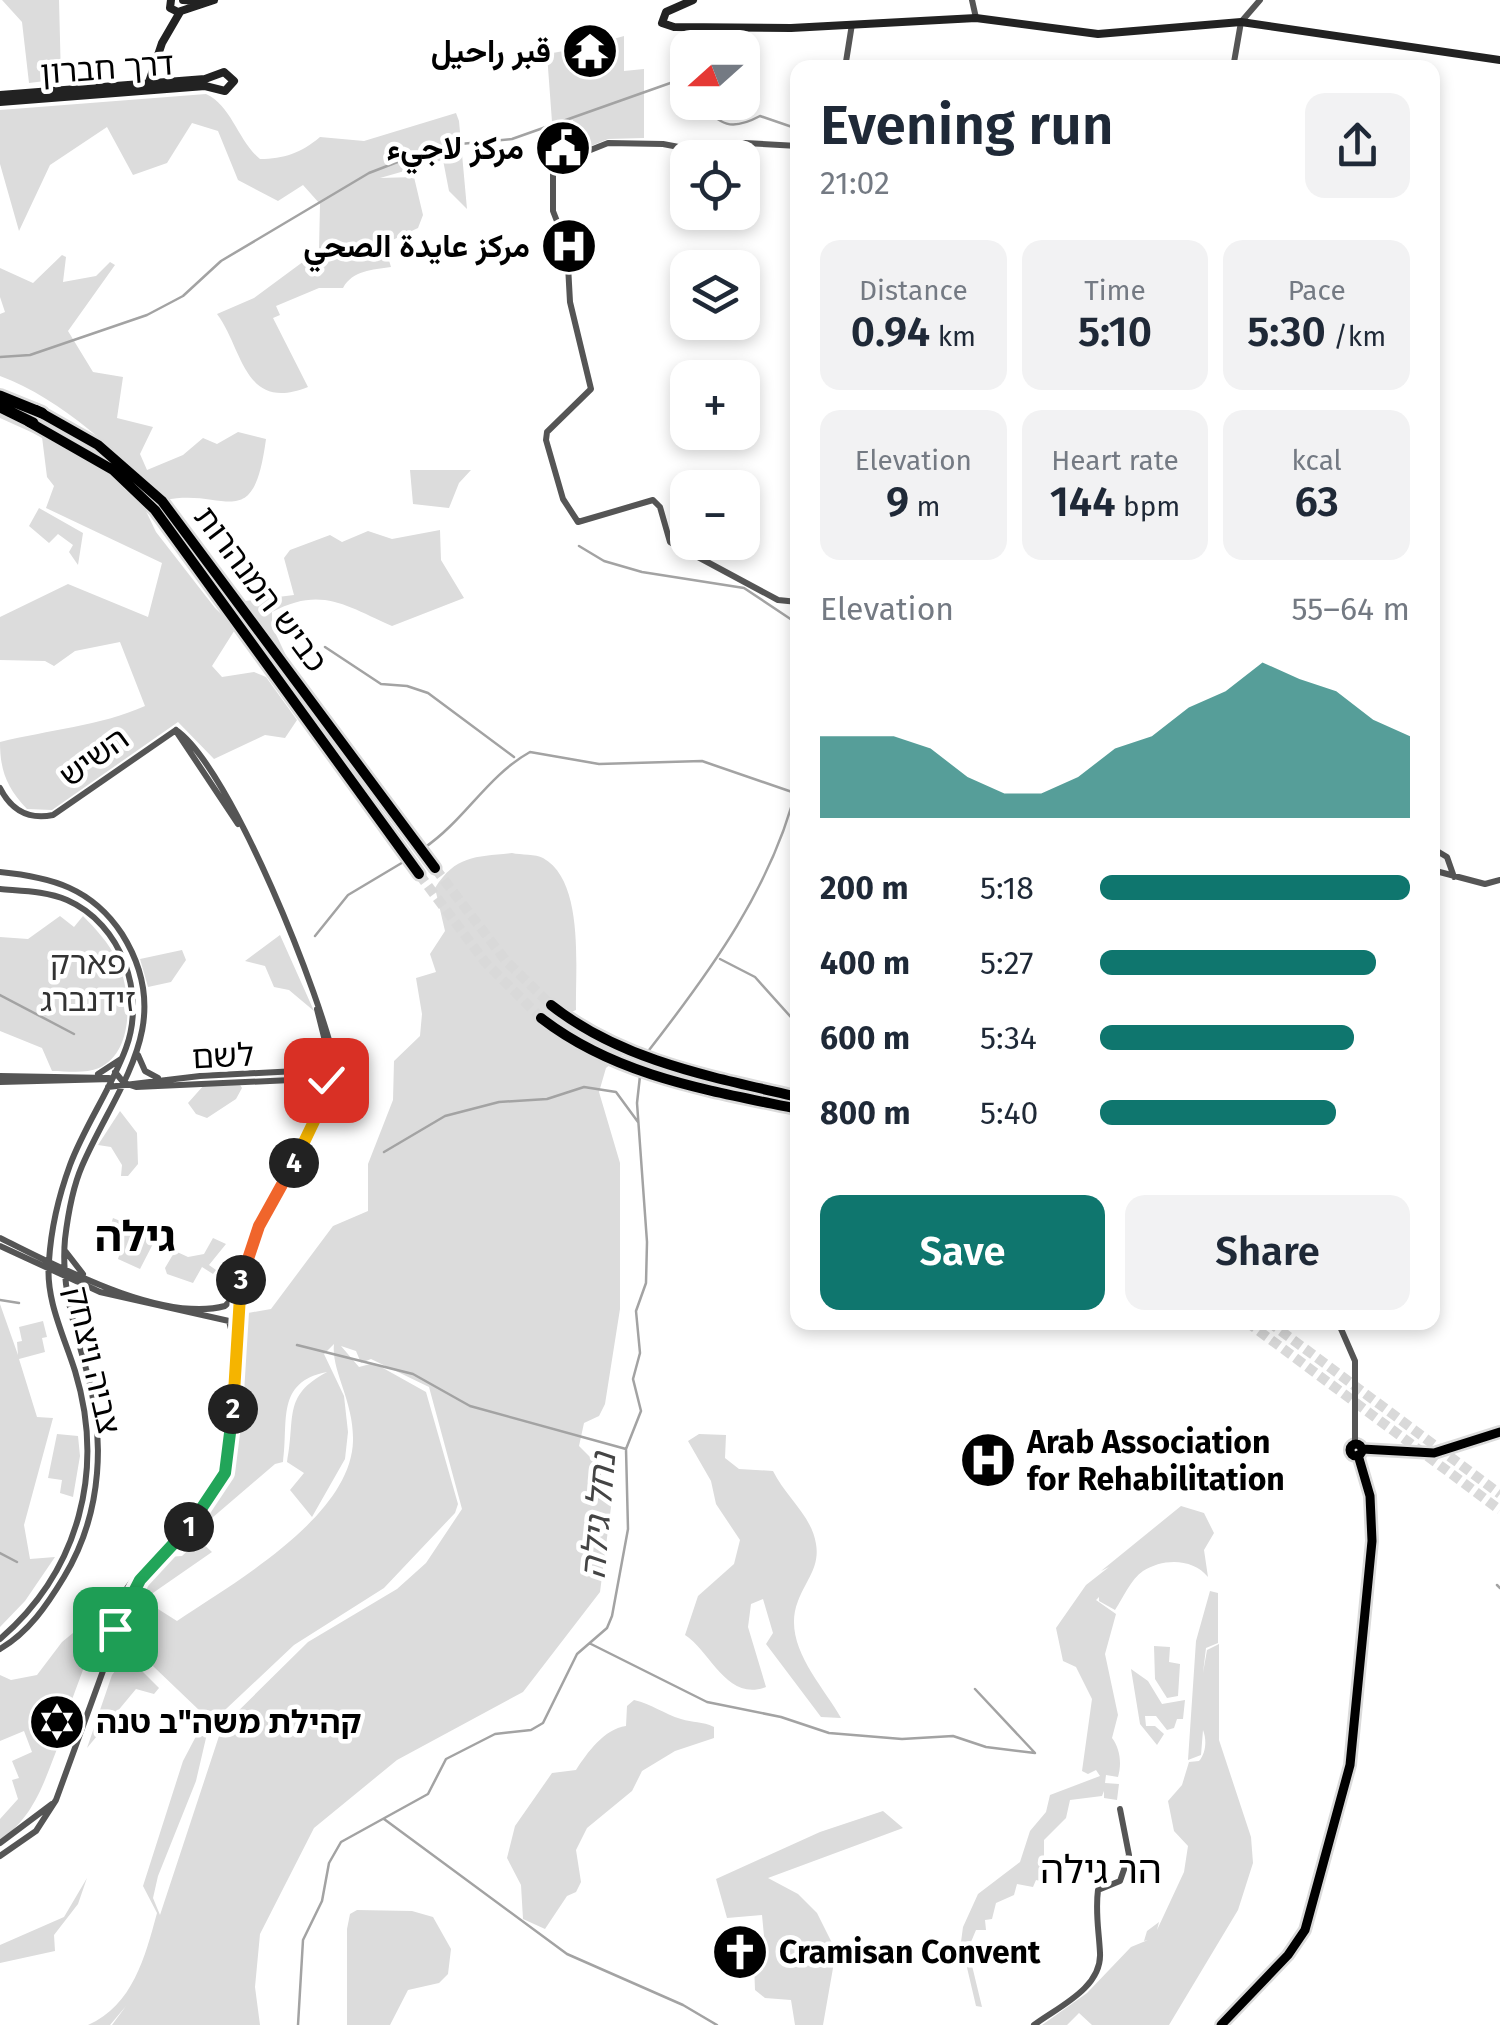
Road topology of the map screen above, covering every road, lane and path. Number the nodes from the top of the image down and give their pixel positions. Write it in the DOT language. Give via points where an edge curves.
graph roads {
  1 [pos="211,0"];
  2 [pos="693,0"];
  3 [pos="972,0"];
  4 [pos="1260,0"];
  5 [pos="177,10"];
  6 [pos="976,18"];
  7 [pos="1241,22"];
  8 [pos="852,24"];
  9 [pos="846,60"];
  10 [pos="1234,60"];
  11 [pos="1500,60"];
  12 [pos="216,76"];
  13 [pos="150,85"];
  14 [pos="217,88"];
  15 [pos="0,98"];
  16 [pos="790,146"];
  17 [pos="0,393"];
  18 [pos="0,409"];
  19 [pos="38,418"];
  20 [pos="790,601"];
  21 [pos="0,788"];
  22 [pos="1440,853"];
  23 [pos="435,868"];
  24 [pos="0,872"];
  25 [pos="1440,873"];
  26 [pos="419,874"];
  27 [pos="1454,878"];
  28 [pos="1500,880"];
  29 [pos="0,888"];
  30 [pos="306,975"];
  31 [pos="550,1005"];
  32 [pos="541,1018"];
  33 [pos="137,1054"];
  34 [pos="122,1058"];
  35 [pos="322,1065"];
  36 [pos="334,1066"];
  37 [pos="334,1077"];
  38 [pos="299,1078"];
  39 [pos="90,1079"];
  40 [pos="164,1079"];
  41 [pos="323,1079"];
  42 [pos="0,1080"];
  43 [pos="116,1080"];
  44 [pos="323,1100"];
  45 [pos="102,1101"];
  46 [pos="790,1101"];
  47 [pos="790,1101"];
  48 [pos="305,1144"];
  49 [pos="0,1238"];
  50 [pos="51,1245"];
  51 [pos="0,1246"];
  52 [pos="65,1247"];
  53 [pos="31,1253"];
  54 [pos="48,1266"];
  55 [pos="63,1272"];
  56 [pos="242,1277"];
  57 [pos="87,1278"];
  58 [pos="227,1305"];
  59 [pos="240,1312"];
  60 [pos="228,1320"];
  61 [pos="1342,1330"];
  62 [pos="1500,1432"];
  63 [pos="1359,1449"];
  64 [pos="117,1630"];
  65 [pos="106,1634"];
  66 [pos="0,1639"];
  67 [pos="114,1642"];
  68 [pos="0,1649"];
  69 [pos="107,1659"];
  70 [pos="56,1800"];
  71 [pos="1120,1809"];
  72 [pos="0,1843"];
  73 [pos="0,1856"];
  74 [pos="1034,2025"];
  75 [pos="1221,2025"];
  1 -- 5 [label="main road"];
  2 -- 8 [label="main road" via="666,12 662,23"];
  3 -- 6 [label="street"];
  4 -- 7 [label="street"];
  5 -- 13 [label="main road"];
  6 -- 7 [label="main road" via="1098,34"];
  6 -- 8 [label="main road"];
  7 -- 10 [label="street"];
  7 -- 11 [label="main road"];
  8 -- 9 [label="street"];
  12 -- 13 [label="main road, דרך חברון"];
  12 -- 14 [label="main road"];
  12 -- 14 [label="main road" via="226,72 234,81 228,91"];
  13 -- 14 [label="main road, דרך חברון"];
  13 -- 15 [label="main road, דרך חברון"];
  16 -- 20 [label="street" via="745,143 721,155 608,143 553,160 553,212 567,248 572,312 591,389 546,432 564,499 578,522 653,500 670,542"];
  17 -- 19 [label="highway"];
  18 -- 19 [label="highway"];
  19 -- 23 [label="highway, כביש המנהרות" via="98,445 162,501"];
  19 -- 26 [label="highway, כביש המנהרות" via="113,470 155,510"];
  21 -- 30 [label="street, השיש" via="12,807 39,817 62,810 176,730 230,804"];
  22 -- 27 [label="street"];
  24 -- 33 [label="street" via="71,886 112,920 142,984"];
  25 -- 27 [label="street"];
  27 -- 28 [label="street"];
  29 -- 34 [label="street, צביה ויצחק" via="68,900 110,937 133,996"];
  30 -- 35 [label="street" via="328,1049"];
  30 -- 36 [label="street"];
  31 -- 46 [label="highway" via="640,1056"];
  32 -- 47 [label="highway" via="642,1073"];
  33 -- 40 [label="street" via="147,1072"];
  33 -- 43 [label="street" via="132,1071"];
  34 -- 39 [label="street"];
  34 -- 43 [label="street, צביה ויצחק"];
  35 -- 36 [label="street, לשם"];
  35 -- 40 [label="street, לשם" via="312,1071"];
  35 -- 41 [label="street"];
  36 -- 37 [label="street"];
  37 -- 41 [label="street, לשם"];
  37 -- 48 [label="street" via="326,1110"];
  38 -- 41 [label="street, לשם"];
  38 -- 43 [label="street, לשם" via="138,1087"];
  38 -- 44 [label="street" via="319,1084"];
  39 -- 42 [label="street"];
  39 -- 43 [label="street"];
  39 -- 45 [label="street"];
  40 -- 43 [label="street, לשם"];
  41 -- 44 [label="street"];
  43 -- 45 [label="street, צביה ויצחק"];
  43 -- 52 [label="street, צביה ויצחק" via="121,1094 80,1170"];
  44 -- 48 [label="street"];
  45 -- 50 [label="street, צביה ויצחק" via="70,1162"];
  48 -- 56 [label="street" via="259,1226"];
  49 -- 53 [label="street"];
  50 -- 53 [label="street"];
  50 -- 54 [label="street, צביה ויצחק"];
  51 -- 54 [label="street"];
  52 -- 55 [label="street, צביה ויצחק"];
  52 -- 57 [label="street"];
  53 -- 54 [label="street"];
  54 -- 55 [label="street"];
  54 -- 66 [label="street, צביה ויצחק" via="84,1404 89,1474 71,1543"];
  55 -- 57 [label="street"];
  55 -- 60 [label="street" via="127,1300"];
  55 -- 68 [label="street, צביה ויצחק" via="95,1409 94,1500 75,1559 58,1587 26,1630"];
  56 -- 58 [label="street"];
  56 -- 59 [label="street"];
  57 -- 58 [label="street" via="181,1306"];
  58 -- 59 [label="street"];
  58 -- 60 [label="street"];
  59 -- 60 [label="street"];
  59 -- 64 [label="street" via="225,1473 200,1515 131,1594"];
  60 -- 65 [label="street" via="233,1337 220,1471 196,1512 129,1582"];
  61 -- 63 [label="street" via="1356,1360"];
  62 -- 63 [label="main road" via="1434,1452"];
  63 -- 75 [label="main road" via="1372,1541 1350,1765 1304,1930 1288,1956"];
  64 -- 65 [label="street"];
  64 -- 67 [label="street"];
  65 -- 67 [label="street"];
  65 -- 69 [label="street"];
  67 -- 69 [label="street"];
  69 -- 70 [label="street"];
  70 -- 72 [label="street"];
  70 -- 73 [label="street" via="36,1831"];
  71 -- 74 [label="street" via="1128,1860 1120,1880 1098,1890 1100,1966 1086,1987"];
}
